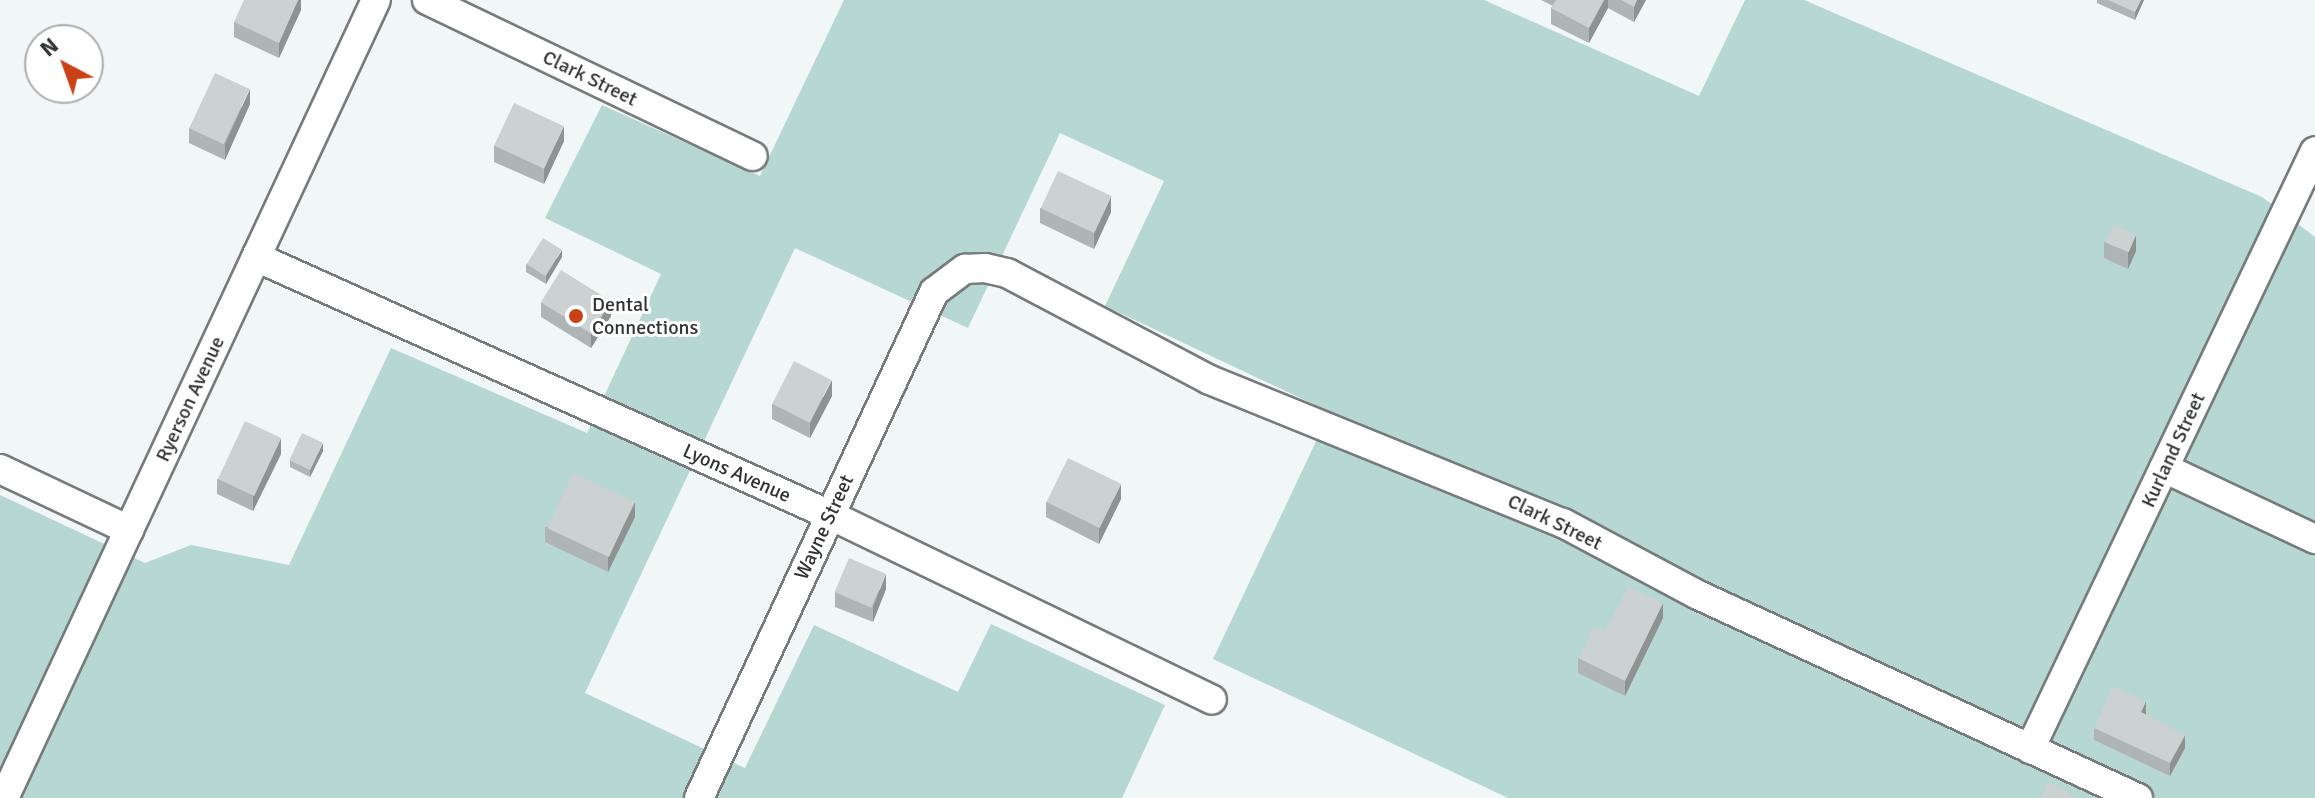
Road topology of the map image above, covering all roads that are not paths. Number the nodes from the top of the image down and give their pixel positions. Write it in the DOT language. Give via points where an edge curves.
graph roads {
  1 [pos="376,0"];
  2 [pos="427,0"];
  3 [pos="2315,151"];
  4 [pos="753,156"];
  5 [pos="2306,198"];
  6 [pos="256,257"];
  7 [pos="965,269"];
  8 [pos="2164,468"];
  9 [pos="0,469"];
  10 [pos="830,515"];
  11 [pos="129,530"];
  12 [pos="2315,539"];
  13 [pos="1212,700"];
  14 [pos="2030,749"];
  15 [pos="4,798"];
  16 [pos="699,798"];
  17 [pos="2138,798"];
  1 -- 6 [label="street, Ryerson Avenue"];
  2 -- 4 [label="street, Clark Street"];
  3 -- 5 [label="street, Kurland Street"];
  5 -- 8 [label="street, Kurland Street"];
  6 -- 10 [label="street, Lyons Avenue"];
  6 -- 11 [label="street, Ryerson Avenue"];
  7 -- 10 [label="street, Wayne Street" via="934,292"];
  7 -- 14 [label="street, Clark Street" via="1007,273 1210,380 1563,523 1696,594"];
  8 -- 12 [label="street"];
  8 -- 14 [label="street, Kurland Street"];
  9 -- 11 [label="street"];
  10 -- 13 [label="street, Lyons Avenue"];
  10 -- 16 [label="street, Wayne Street"];
  11 -- 15 [label="street, Ryerson Avenue"];
  14 -- 17 [label="street, Clark Street"];
}
